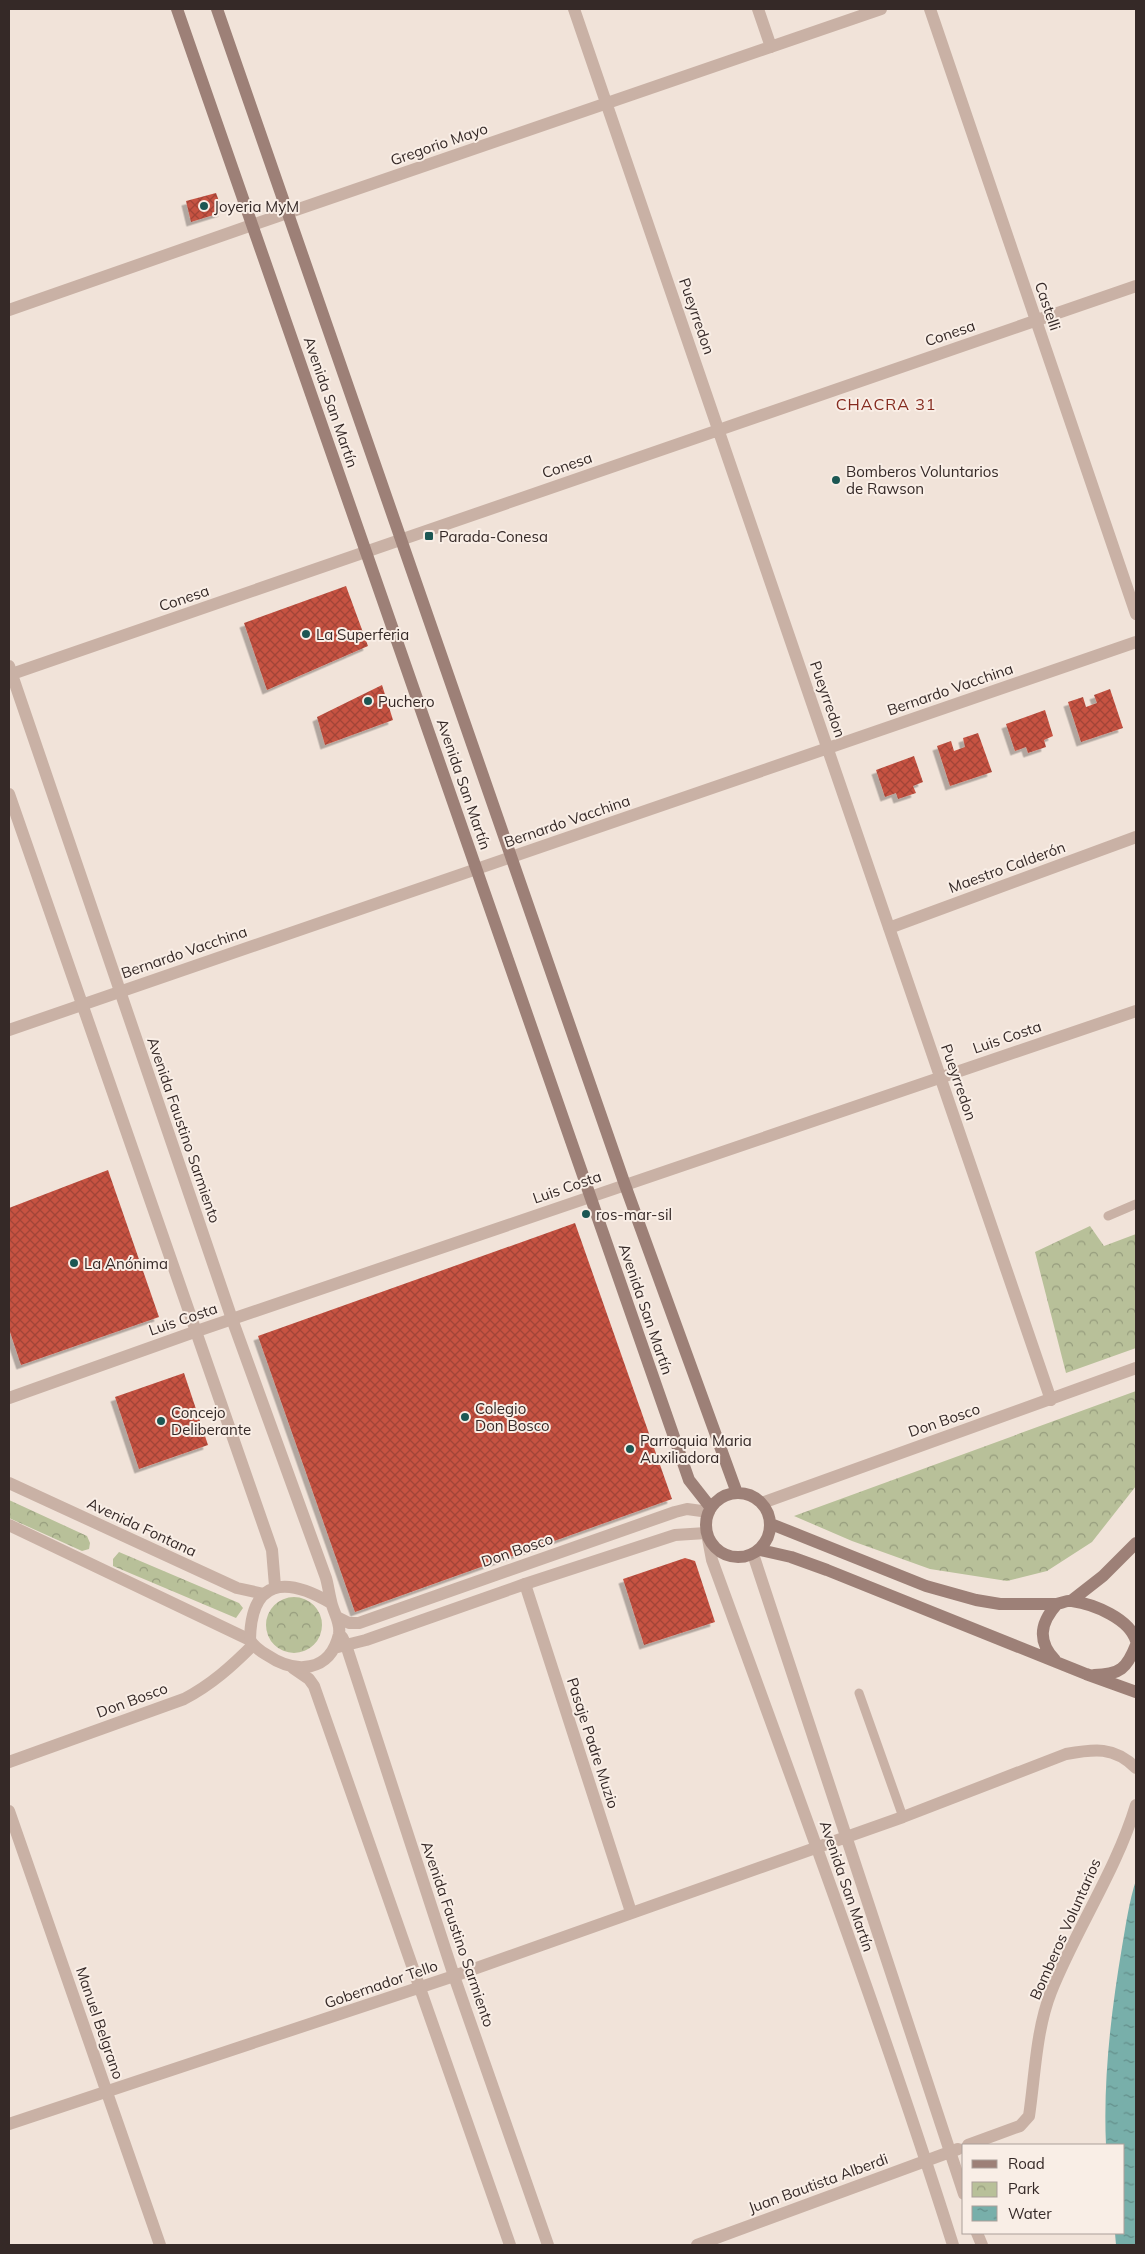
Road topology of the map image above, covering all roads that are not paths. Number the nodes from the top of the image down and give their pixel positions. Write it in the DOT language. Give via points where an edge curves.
graph roads {
  1 [pos="177,9"];
  2 [pos="216,9"];
  3 [pos="574,9"];
  4 [pos="758,9"];
  5 [pos="881,9"];
  6 [pos="930,9"];
  7 [pos="771,47"];
  8 [pos="607,104"];
  9 [pos="287,213"];
  10 [pos="252,224"];
  11 [pos="1136,286"];
  12 [pos="9,310"];
  13 [pos="1036,321"];
  14 [pos="719,430"];
  15 [pos="401,540"];
  16 [pos="366,552"];
  17 [pos="1136,614"];
  18 [pos="1136,642"];
  19 [pos="10,672"];
  20 [pos="828,748"];
  21 [pos="9,794"];
  22 [pos="1136,837"];
  23 [pos="511,857"];
  24 [pos="476,869"];
  25 [pos="889,928"];
  26 [pos="120,991"];
  27 [pos="83,1004"];
  28 [pos="1136,1011"];
  29 [pos="9,1030"];
  30 [pos="940,1077"];
  31 [pos="625,1185"];
  32 [pos="590,1197"];
  33 [pos="1136,1204"];
  34 [pos="1108,1216"];
  35 [pos="232,1319"];
  36 [pos="197,1331"];
  37 [pos="1136,1368"];
  38 [pos="9,1398"];
  39 [pos="1051,1400"];
  40 [pos="9,1483"];
  41 [pos="737,1493"];
  42 [pos="762,1503"];
  43 [pos="710,1510"];
  44 [pos="770,1524"];
  45 [pos="9,1525"];
  46 [pos="707,1536"];
  47 [pos="1136,1543"];
  48 [pos="756,1552"];
  49 [pos="525,1584"];
  50 [pos="275,1586"];
  51 [pos="264,1594"];
  52 [pos="1071,1601"];
  53 [pos="331,1602"];
  54 [pos="1057,1604"];
  55 [pos="337,1617"];
  56 [pos="1136,1638"];
  57 [pos="252,1642"];
  58 [pos="340,1646"];
  59 [pos="1057,1661"];
  60 [pos="294,1668"];
  61 [pos="1086,1674"];
  62 [pos="1136,1692"];
  63 [pos="859,1693"];
  64 [pos="9,1762"];
  65 [pos="1136,1768"];
  66 [pos="1136,1805"];
  67 [pos="9,1811"];
  68 [pos="903,1817"];
  69 [pos="846,1838"];
  70 [pos="817,1848"];
  71 [pos="631,1912"];
  72 [pos="454,1976"];
  73 [pos="419,1988"];
  74 [pos="107,2092"];
  75 [pos="9,2124"];
  76 [pos="971,2144"];
  77 [pos="962,2148"];
  78 [pos="950,2152"];
  79 [pos="926,2161"];
  80 [pos="962,2188"];
  81 [pos="160,2245"];
  82 [pos="510,2245"];
  83 [pos="548,2245"];
  84 [pos="697,2245"];
  85 [pos="953,2245"];
  1 -- 10 [label="main road, Avenida San Martín"];
  2 -- 9 [label="main road, Avenida San Martín"];
  3 -- 8 [label="street, Pueyrredon"];
  4 -- 7 [label="street"];
  5 -- 7 [label="street, Gregorio Mayo"];
  6 -- 13 [label="street, Castelli"];
  7 -- 8 [label="street, Gregorio Mayo"];
  8 -- 9 [label="street, Gregorio Mayo"];
  8 -- 14 [label="street, Pueyrredon"];
  9 -- 10 [label="street, Gregorio Mayo"];
  9 -- 15 [label="main road, Avenida San Martín"];
  10 -- 12 [label="street, Gregorio Mayo"];
  10 -- 16 [label="main road, Avenida San Martín"];
  11 -- 13 [label="street, Conesa"];
  13 -- 14 [label="street, Conesa"];
  13 -- 17 [label="street, Castelli"];
  14 -- 15 [label="street, Conesa"];
  14 -- 20 [label="street, Pueyrredon"];
  15 -- 16 [label="street, Conesa"];
  15 -- 23 [label="main road, Avenida San Martín"];
  16 -- 19 [label="street, Conesa"];
  16 -- 24 [label="main road, Avenida San Martín"];
  18 -- 20 [label="street, Bernardo Vacchina"];
  19 -- 26 [label="street, Avenida Faustino Sarmiento"];
  20 -- 23 [label="street, Bernardo Vacchina"];
  20 -- 25 [label="street, Pueyrredon"];
  21 -- 27 [label="street"];
  22 -- 25 [label="street, Maestro Calderón"];
  23 -- 24 [label="street, Bernardo Vacchina"];
  23 -- 31 [label="main road, Avenida San Martín"];
  24 -- 26 [label="street, Bernardo Vacchina"];
  24 -- 32 [label="main road, Avenida San Martín"];
  25 -- 30 [label="street, Pueyrredon"];
  26 -- 27 [label="street, Bernardo Vacchina"];
  26 -- 35 [label="street, Avenida Faustino Sarmiento"];
  27 -- 29 [label="street, Bernardo Vacchina"];
  27 -- 36 [label="street"];
  28 -- 30 [label="street, Luis Costa"];
  30 -- 31 [label="street, Luis Costa"];
  30 -- 39 [label="street, Pueyrredon"];
  31 -- 32 [label="street, Luis Costa"];
  31 -- 41 [label="main road, Avenida San Martín"];
  32 -- 35 [label="street, Luis Costa"];
  32 -- 43 [label="main road, Avenida San Martín" via="689,1480"];
  33 -- 34 [label="lane"];
  35 -- 36 [label="street, Luis Costa"];
  35 -- 53 [label="street, Avenida Faustino Sarmiento" via="326,1578"];
  36 -- 38 [label="street, Luis Costa"];
  36 -- 50 [label="street" via="272,1550"];
  37 -- 39 [label="street, Don Bosco"];
  39 -- 42 [label="street, Don Bosco"];
  40 -- 51 [label="street, Avenida Fontana" via="237,1588"];
  41 -- 42 [label="main road" via="755,1497"];
  41 -- 43 [label="main road" via="719,1499"];
  42 -- 44 [label="main road"];
  43 -- 46 [label="main road, Avenida San Martín" via="706,1519"];
  43 -- 55 [label="street, Don Bosco" via="675,1512 359,1623 349,1623"];
  44 -- 48 [label="main road" via="769,1534"];
  44 -- 54 [label="main road" via="926,1586 976,1600 1017,1605"];
  45 -- 57 [label="street"];
  46 -- 48 [label="main road" via="725,1556 744,1558"];
  46 -- 49 [label="street" via="675,1535"];
  46 -- 70 [label="street, Avenida San Martín" via="712,1560"];
  47 -- 52 [label="main road" via="1103,1576"];
  48 -- 59 [label="main road" via="827,1570"];
  48 -- 69 [label="street, Avenida San Martín"];
  49 -- 58 [label="street" via="366,1640"];
  49 -- 71 [label="street, Pasaje Padre Muzio"];
  50 -- 51 [label="street"];
  50 -- 53 [label="street" via="299,1588"];
  51 -- 57 [label="street" via="252,1615"];
  52 -- 54 [label="main road"];
  52 -- 56 [label="main road" via="1116,1618"];
  53 -- 55 [label="street, Avenida Faustino Sarmiento"];
  54 -- 59 [label="main road" via="1046,1619 1042,1641"];
  55 -- 58 [label="street, Avenida Faustino Sarmiento"];
  56 -- 61 [label="main road" via="1125,1667 1115,1672"];
  57 -- 60 [label="street" via="272,1659"];
  57 -- 64 [label="street, Don Bosco" via="229,1669 206,1688 184,1699"];
  58 -- 60 [label="street, Avenida Faustino Sarmiento" via="314,1666"];
  58 -- 72 [label="street, Avenida Faustino Sarmiento"];
  59 -- 61 [label="main road"];
  60 -- 73 [label="street" via="314,1686"];
  61 -- 62 [label="main road"];
  63 -- 68 [label="lane"];
  65 -- 68 [label="street, Gobernador Tello" via="1128,1759 1114,1752 1091,1749 1066,1754"];
  66 -- 76 [label="street, Bomberos Voluntarios" via="1050,1994 1041,2030 1029,2116 1020,2126"];
  67 -- 74 [label="street, Manuel Belgrano"];
  68 -- 69 [label="street, Gobernador Tello"];
  69 -- 70 [label="street, Gobernador Tello"];
  69 -- 78 [label="street, Avenida San Martín"];
  70 -- 71 [label="street, Gobernador Tello"];
  70 -- 79 [label="street, Avenida San Martín"];
  71 -- 72 [label="street, Gobernador Tello"];
  72 -- 73 [label="street, Gobernador Tello"];
  72 -- 83 [label="street, Avenida Faustino Sarmiento"];
  73 -- 74 [label="street, Gobernador Tello"];
  73 -- 82 [label="street"];
  74 -- 75 [label="street, Gobernador Tello"];
  74 -- 81 [label="street, Manuel Belgrano"];
  77 -- 78 [label="street, Juan Bautista Alberdi"];
  78 -- 79 [label="street, Juan Bautista Alberdi"];
  78 -- 80 [label="street, Avenida San Martín"];
  79 -- 84 [label="street, Juan Bautista Alberdi"];
  79 -- 85 [label="street, Avenida San Martín"];
}
